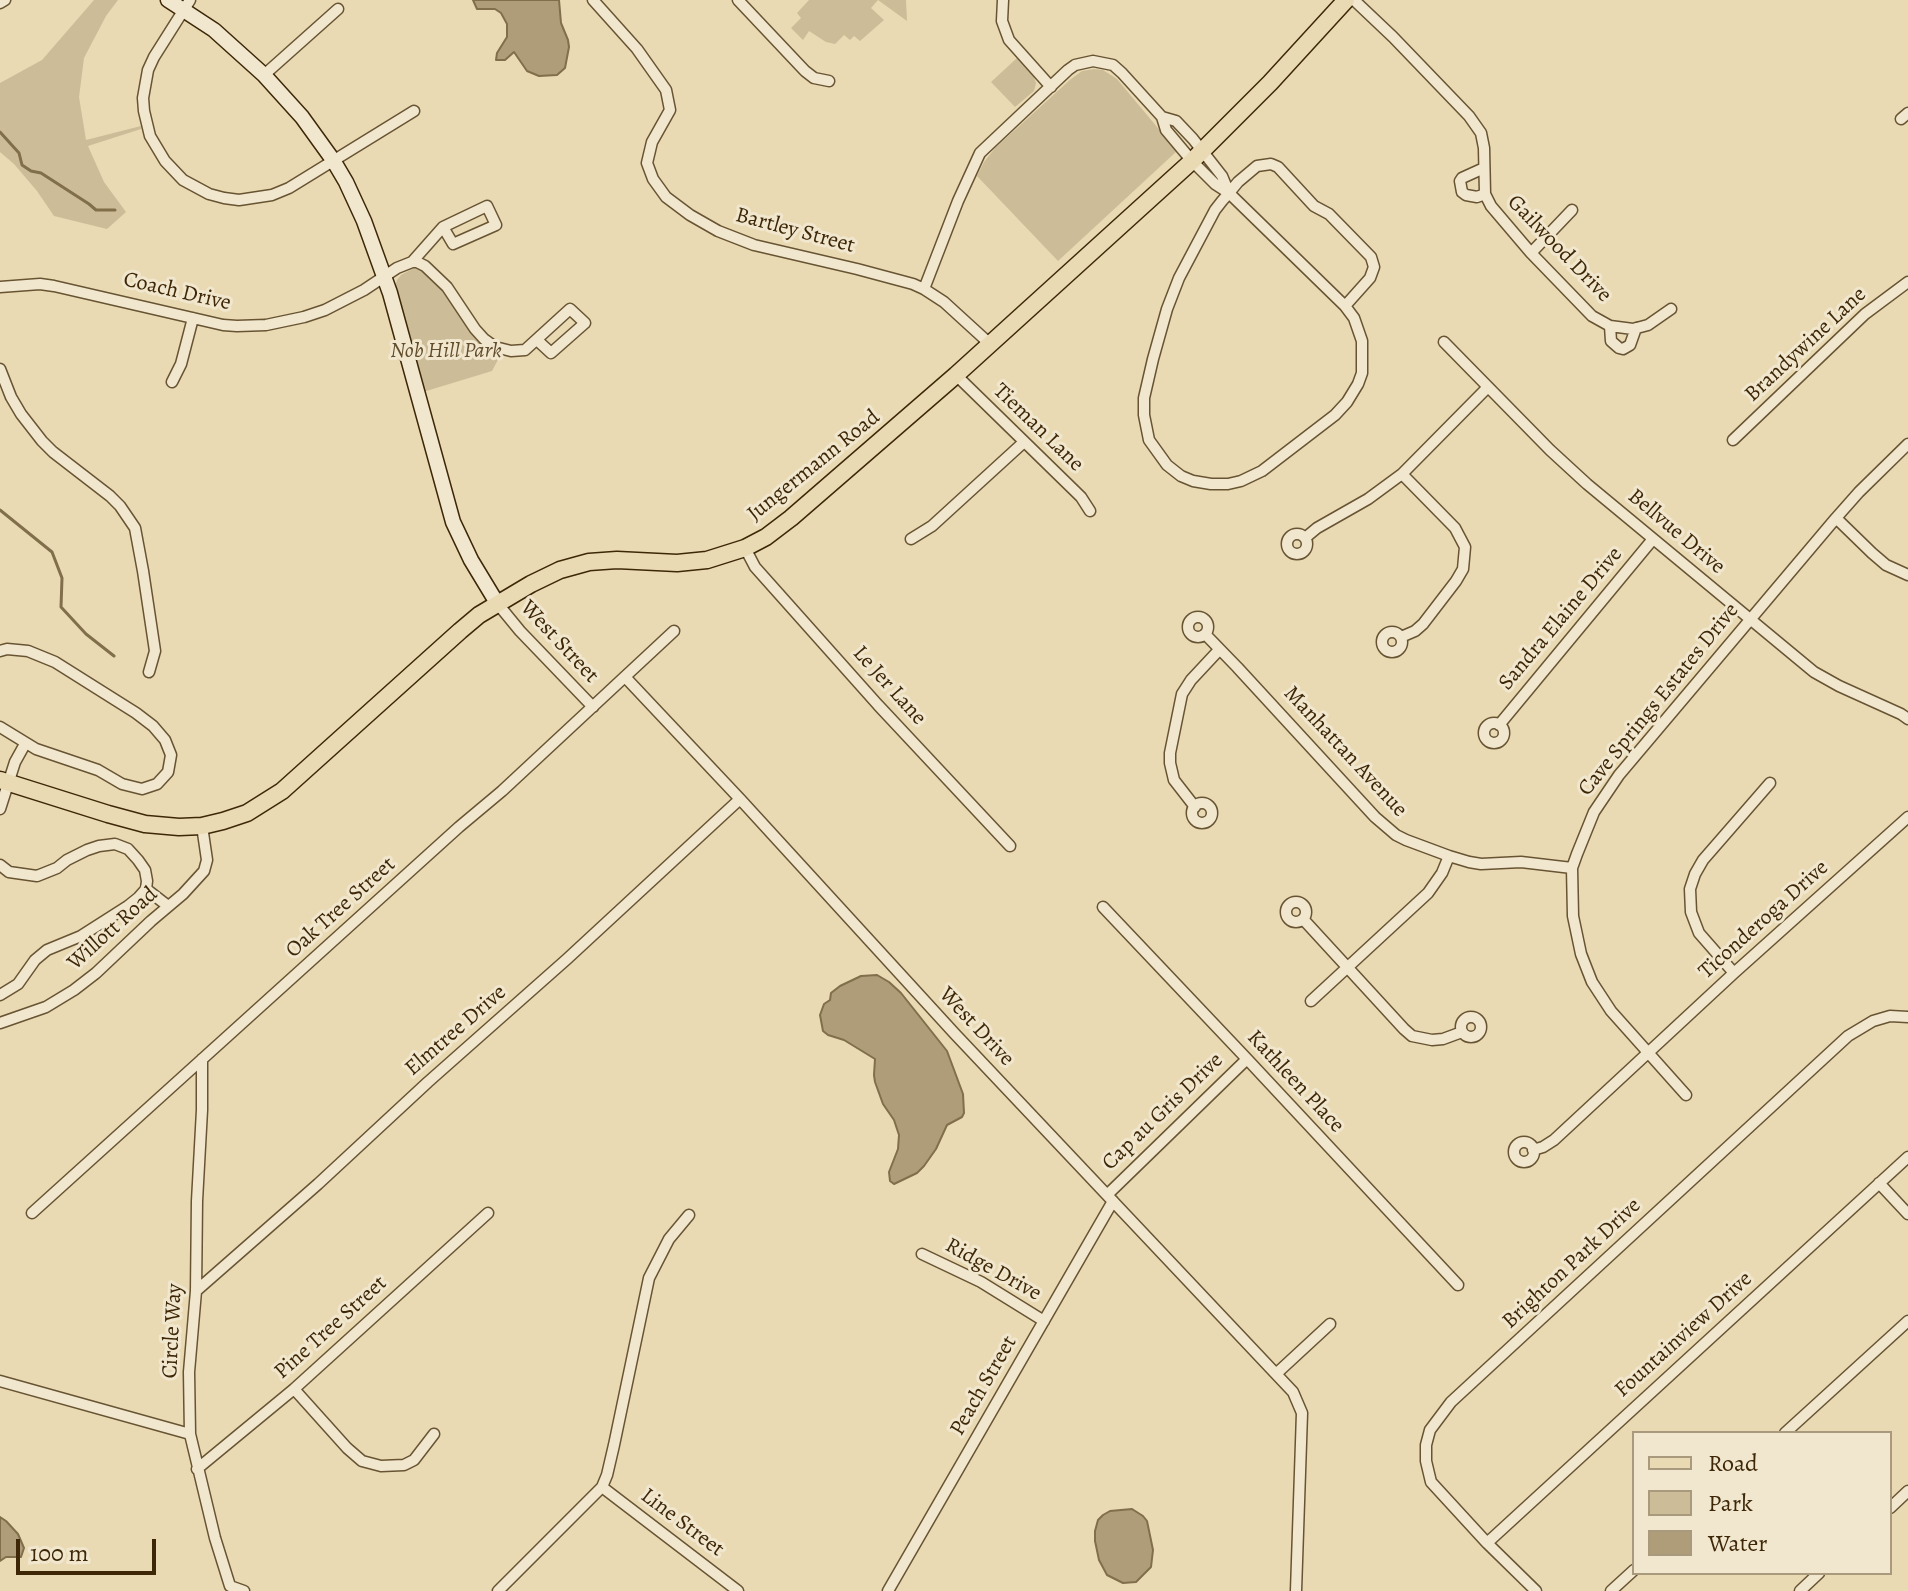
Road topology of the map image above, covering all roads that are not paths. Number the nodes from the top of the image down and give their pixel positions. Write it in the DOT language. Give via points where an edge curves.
graph roads {
  1 [pos="168,0"];
  2 [pos="610,0"];
  3 [pos="738,0"];
  4 [pos="1003,0"];
  5 [pos="1346,0"];
  6 [pos="1354,0"];
  7 [pos="597,4"];
  8 [pos="187,5"];
  9 [pos="338,9"];
  10 [pos="264,75"];
  11 [pos="829,81"];
  12 [pos="1051,87"];
  13 [pos="414,111"];
  14 [pos="1197,156"];
  15 [pos="333,160"];
  16 [pos="1484,168"];
  17 [pos="1229,193"];
  18 [pos="1485,194"];
  19 [pos="1572,210"];
  20 [pos="443,227"];
  21 [pos="1531,253"];
  22 [pos="412,262"];
  23 [pos="384,277"];
  24 [pos="1908,282"];
  25 [pos="0,287"];
  26 [pos="924,289"];
  27 [pos="1345,306"];
  28 [pos="1671,309"];
  29 [pos="193,318"];
  30 [pos="1610,326"];
  31 [pos="1636,328"];
  32 [pos="537,340"];
  33 [pos="1444,342"];
  34 [pos="990,344"];
  35 [pos="0,369"];
  36 [pos="956,375"];
  37 [pos="172,382"];
  38 [pos="1488,387"];
  39 [pos="1733,440"];
  40 [pos="1024,442"];
  41 [pos="1908,444"];
  42 [pos="1402,474"];
  43 [pos="1090,511"];
  44 [pos="1836,518"];
  45 [pos="1305,538"];
  46 [pos="911,539"];
  47 [pos="1653,539"];
  48 [pos="745,548"];
  49 [pos="1908,575"];
  50 [pos="497,603"];
  51 [pos="1750,619"];
  52 [pos="674,631"];
  53 [pos="1205,634"];
  54 [pos="1401,637"];
  55 [pos="1219,650"];
  56 [pos="0,651"];
  57 [pos="149,672"];
  58 [pos="626,678"];
  59 [pos="593,707"];
  60 [pos="1908,719"];
  61 [pos="1499,725"];
  62 [pos="0,727"];
  63 [pos="25,744"];
  64 [pos="4,781"];
  65 [pos="1770,783"];
  66 [pos="740,799"];
  67 [pos="1195,807"];
  68 [pos="0,809"];
  69 [pos="1908,817"];
  70 [pos="202,826"];
  71 [pos="1010,846"];
  72 [pos="1449,856"];
  73 [pos="0,865"];
  74 [pos="1572,868"];
  75 [pos="146,889"];
  76 [pos="168,906"];
  77 [pos="1103,907"];
  78 [pos="1303,919"];
  79 [pos="1346,968"];
  80 [pos="1734,973"];
  81 [pos="0,995"];
  82 [pos="1311,1001"];
  83 [pos="1908,1017"];
  84 [pos="0,1023"];
  85 [pos="1462,1032"];
  86 [pos="1648,1054"];
  87 [pos="202,1059"];
  88 [pos="1247,1059"];
  89 [pos="1686,1095"];
  90 [pos="1533,1150"];
  91 [pos="1908,1157"];
  92 [pos="1879,1183"];
  93 [pos="1110,1198"];
  94 [pos="32,1213"];
  95 [pos="488,1213"];
  96 [pos="1908,1214"];
  97 [pos="689,1215"];
  98 [pos="922,1254"];
  99 [pos="1458,1285"];
  100 [pos="196,1291"];
  101 [pos="1044,1321"];
  102 [pos="1908,1321"];
  103 [pos="1330,1324"];
  104 [pos="1277,1373"];
  105 [pos="0,1381"];
  106 [pos="294,1389"];
  107 [pos="1787,1431"];
  108 [pos="190,1434"];
  109 [pos="434,1434"];
  110 [pos="197,1469"];
  111 [pos="602,1487"];
  112 [pos="1908,1491"];
  113 [pos="1892,1506"];
  114 [pos="1487,1543"];
  115 [pos="1632,1572"];
  116 [pos="1817,1575"];
  117 [pos="228,1588"];
  118 [pos="506,1589"];
  119 [pos="244,1591"];
  120 [pos="738,1591"];
  121 [pos="888,1591"];
  122 [pos="1296,1591"];
  123 [pos="1536,1591"];
  124 [pos="1611,1591"];
  125 [pos="1800,1591"];
  1 -- 8 [label="street"];
  2 -- 7 [label="street"];
  3 -- 11 [label="street" via="805,71"];
  4 -- 12 [label="street" via="1002,21 1009,40"];
  5 -- 14 [label="main road, Jungermann Road"];
  6 -- 16 [label="street, Gailwood Drive" via="1469,116 1481,133"];
  7 -- 26 [label="street, Bartley Street" via="666,90 670,110 647,163 666,197 738,239"];
  8 -- 10 [label="street"];
  8 -- 15 [label="street" via="154,57 143,98 150,136 174,172 209,194 248,199 289,188"];
  9 -- 10 [label="street"];
  10 -- 15 [label="street"];
  12 -- 14 [label="street" via="1075,65 1113,65 1162,117 1166,130"];
  12 -- 26 [label="street" via="980,153"];
  13 -- 15 [label="street"];
  14 -- 17 [label="street" via="1215,184"];
  14 -- 34 [label="main road, Jungermann Road"];
  15 -- 23 [label="street" via="364,221"];
  16 -- 18 [label="street, Gailwood Drive"];
  16 -- 18 [label="street, Gailwood Drive" via="1460,181 1466,195"];
  17 -- 27 [label="street"];
  17 -- 27 [label="street" via="1251,169 1271,164 1334,219 1374,263 1370,278"];
  17 -- 27 [label="street" via="1179,278 1144,398 1149,440 1167,465 1193,481 1241,481 1335,415 1362,373 1362,341"];
  18 -- 21 [label="street, Gailwood Drive"];
  19 -- 21 [label="street"];
  20 -- 20 [label="street" via="487,206 496,225 453,244"];
  20 -- 22 [label="street"];
  21 -- 30 [label="street, Gailwood Drive" via="1592,316"];
  22 -- 23 [label="street, Coach Drive"];
  22 -- 32 [label="street" via="425,266 447,287 475,329 495,347 525,350"];
  23 -- 29 [label="street, Coach Drive" via="325,310 286,322 237,326"];
  23 -- 50 [label="street" via="453,522"];
  24 -- 39 [label="street, Brandywine Lane" via="1865,314"];
  25 -- 29 [label="street, Coach Drive" via="54,286"];
  26 -- 34 [label="street, Bartley Street"];
  28 -- 31 [label="street, Gailwood Drive"];
  29 -- 37 [label="street"];
  30 -- 31 [label="street, Gailwood Drive"];
  30 -- 31 [label="street, Gailwood Drive" via="1611,341 1623,349"];
  32 -- 32 [label="street" via="570,309 585,323 551,353"];
  33 -- 38 [label="street, Bellvue Drive"];
  34 -- 36 [label="main road, Jungermann Road"];
  35 -- 57 [label="street" via="30,427 110,496 135,528 155,651"];
  36 -- 40 [label="street, Tieman Lane"];
  36 -- 48 [label="main road, Jungermann Road" via="791,518"];
  38 -- 42 [label="street"];
  38 -- 47 [label="street, Bellvue Drive" via="1578,476"];
  40 -- 43 [label="street, Tieman Lane"];
  40 -- 46 [label="street"];
  41 -- 44 [label="street, Cave Springs Estates Drive"];
  42 -- 45 [label="street"];
  42 -- 54 [label="street" via="1455,528 1465,547 1456,581 1423,624"];
  44 -- 49 [label="street" via="1879,559"];
  44 -- 51 [label="street, Cave Springs Estates Drive"];
  47 -- 51 [label="street, Bellvue Drive"];
  47 -- 61 [label="street, Sandra Elaine Drive"];
  48 -- 50 [label="main road, Jungermann Road" via="677,563 589,562 560,570"];
  48 -- 71 [label="street, Le Jer Lane" via="755,567"];
  50 -- 59 [label="street, West Street"];
  50 -- 70 [label="main road, Jungermann Road" via="274,797 247,813"];
  51 -- 60 [label="street, Bellvue Drive" via="1814,672"];
  51 -- 74 [label="street, Cave Springs Estates Drive" via="1609,788"];
  52 -- 58 [label="street, Oak Tree Street"];
  53 -- 55 [label="street, Manhattan Avenue"];
  55 -- 67 [label="street" via="1182,694 1170,753 1174,780"];
  55 -- 72 [label="street, Manhattan Avenue" via="1386,828"];
  56 -- 63 [label="street" via="28,651 85,680 153,726 171,755 168,772 157,784 142,789"];
  58 -- 59 [label="street, Oak Tree Street"];
  58 -- 66 [label="street, West Drive"];
  59 -- 87 [label="street, Oak Tree Street"];
  62 -- 63 [label="street"];
  63 -- 64 [label="street"];
  64 -- 68 [label="street"];
  64 -- 70 [label="main road, Jungermann Road" via="145,824"];
  65 -- 80 [label="street" via="1703,860 1690,889 1699,933"];
  66 -- 93 [label="street, West Drive"];
  66 -- 100 [label="street, Elmtree Drive"];
  69 -- 80 [label="street, Ticonderoga Drive"];
  70 -- 76 [label="street, Willott Road" via="204,871"];
  72 -- 74 [label="street, Manhattan Avenue" via="1481,864"];
  72 -- 79 [label="street" via="1428,893"];
  73 -- 75 [label="street" via="9,872 37,876 87,850 115,844 128,849 145,870"];
  74 -- 86 [label="street, Cave Springs Estates Drive" via="1573,916 1586,967 1611,1011"];
  75 -- 76 [label="street"];
  75 -- 81 [label="street" via="95,928 47,950 18,984"];
  76 -- 84 [label="street, Willott Road" via="74,990 46,1007"];
  77 -- 88 [label="street, Kathleen Place"];
  78 -- 79 [label="street"];
  79 -- 82 [label="street"];
  79 -- 85 [label="street" via="1412,1036 1432,1040"];
  80 -- 86 [label="street, Ticonderoga Drive"];
  83 -- 114 [label="street, Brighton Park Drive" via="1873,1021 1848,1036 1451,1402 1430,1430 1426,1445 1431,1482"];
  86 -- 89 [label="street, Cave Springs Estates Drive"];
  86 -- 90 [label="street, Ticonderoga Drive" via="1554,1140"];
  87 -- 94 [label="street, Oak Tree Street"];
  87 -- 100 [label="street, Circle Way"];
  88 -- 93 [label="street, Cap au Gris Drive"];
  88 -- 99 [label="street, Kathleen Place"];
  91 -- 92 [label="street, Fountainview Drive"];
  92 -- 96 [label="street"];
  92 -- 114 [label="street, Fountainview Drive"];
  93 -- 101 [label="street, Peach Street"];
  93 -- 104 [label="street, West Drive"];
  95 -- 106 [label="street, Pine Tree Street"];
  97 -- 111 [label="street" via="669,1239 649,1278"];
  98 -- 101 [label="street, Ridge Drive"];
  100 -- 108 [label="street, Circle Way"];
  101 -- 121 [label="street, Peach Street"];
  102 -- 107 [label="street"];
  103 -- 104 [label="street"];
  104 -- 122 [label="street, West Drive" via="1302,1413"];
  105 -- 108 [label="street"];
  106 -- 109 [label="street" via="362,1461 404,1465"];
  106 -- 110 [label="street, Pine Tree Street"];
  108 -- 110 [label="street, Circle Way"];
  110 -- 117 [label="street, Circle Way"];
  111 -- 118 [label="street"];
  111 -- 120 [label="street, Line Street"];
  112 -- 113 [label="street"];
  114 -- 123 [label="street, Brighton Park Drive"];
  115 -- 124 [label="street"];
  116 -- 125 [label="street"];
  117 -- 119 [label="street, Circle Way"];
}
